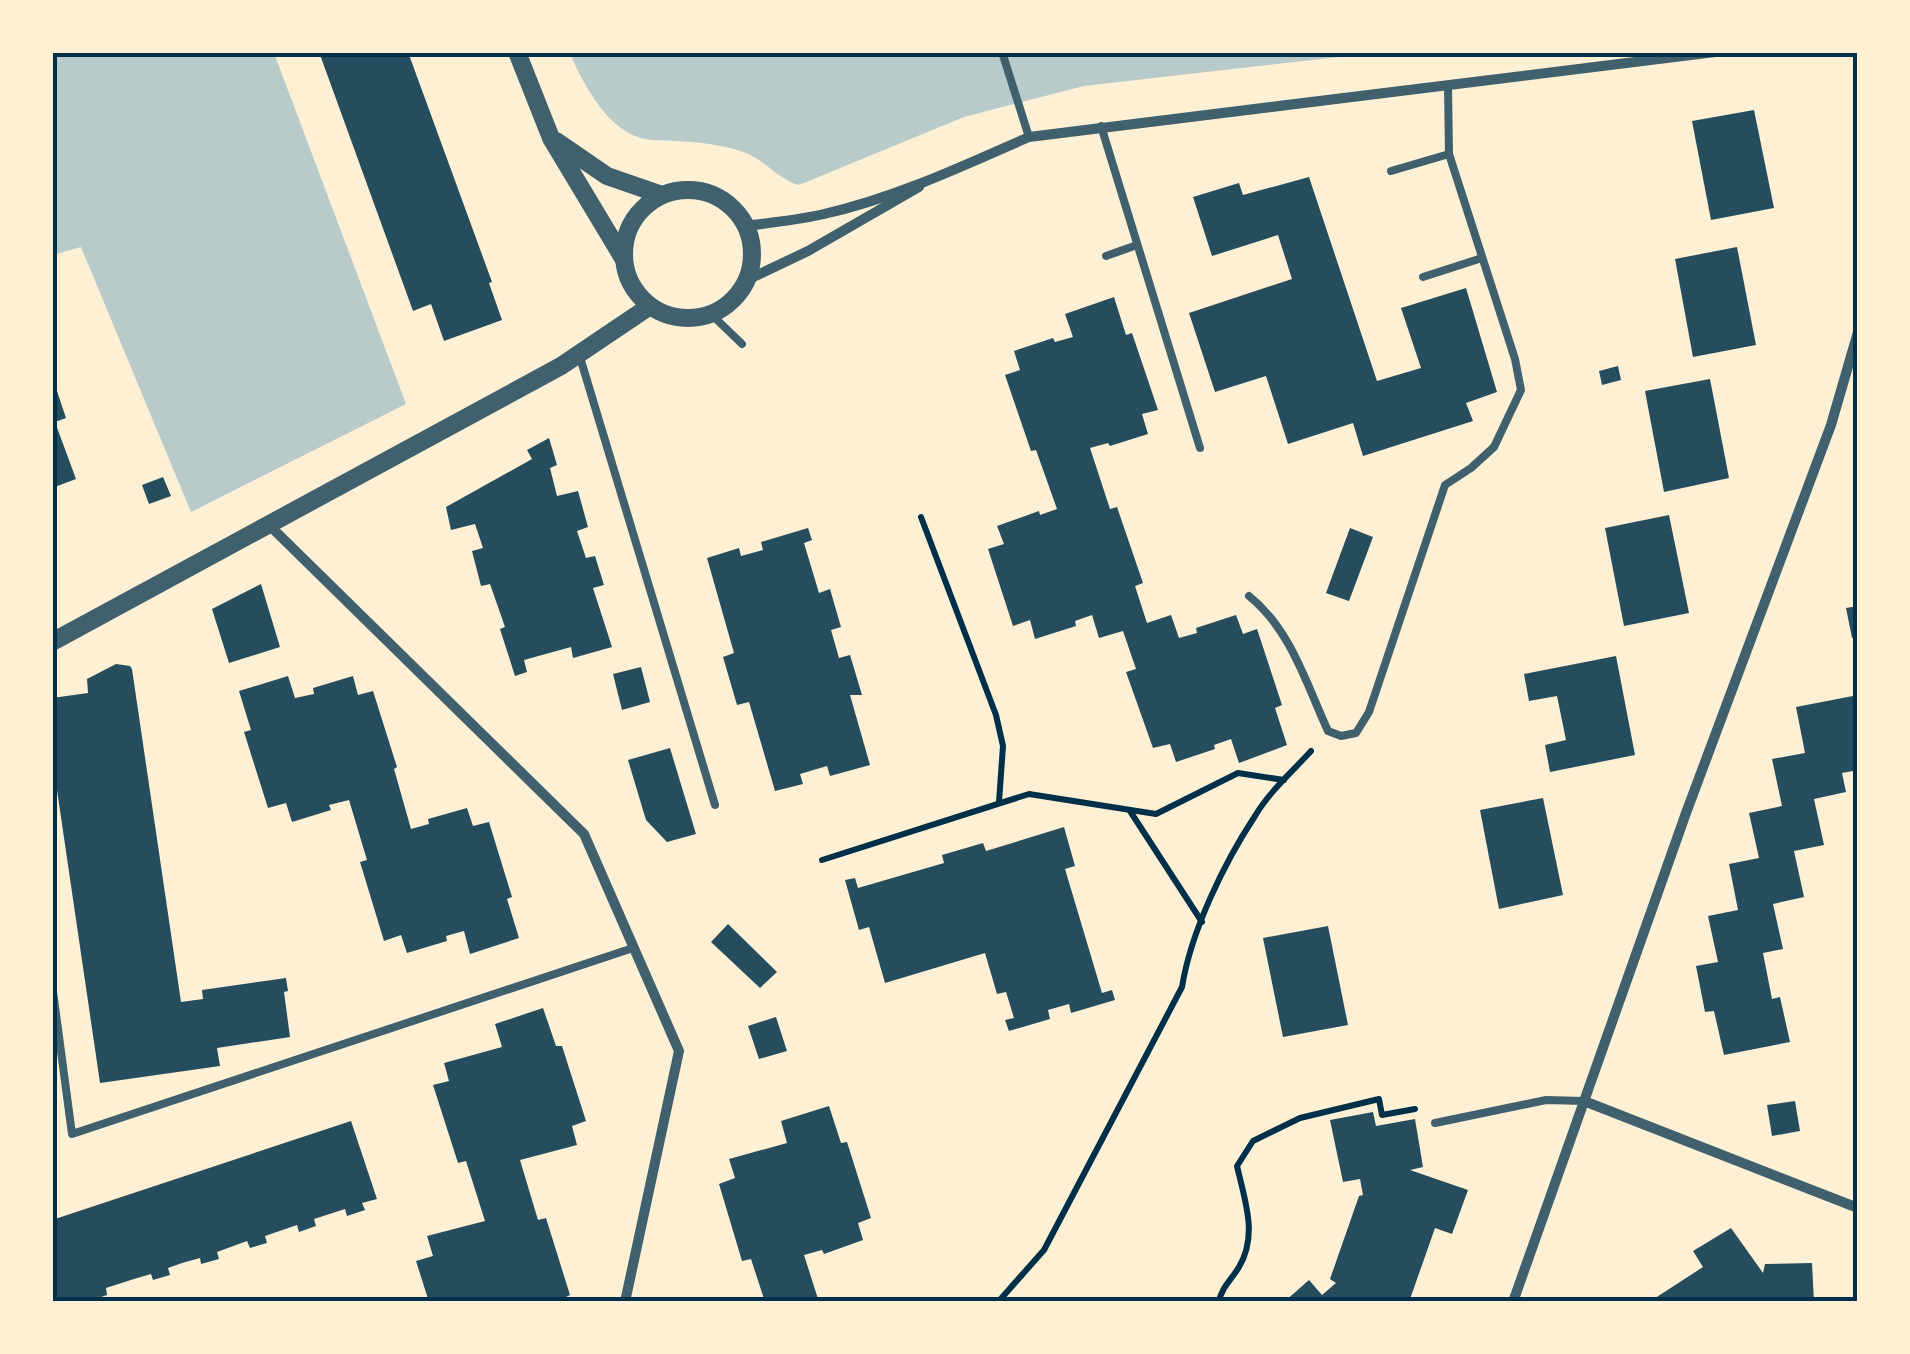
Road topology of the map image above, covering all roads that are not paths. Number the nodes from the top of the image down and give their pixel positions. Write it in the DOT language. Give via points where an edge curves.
graph roads {
  1 [pos="517,52"];
  2 [pos="1002,52"];
  3 [pos="1715,52"];
  4 [pos="1448,86"];
  5 [pos="1100,126"];
  6 [pos="1029,137"];
  7 [pos="551,138"];
  8 [pos="1449,154"];
  9 [pos="1391,171"];
  10 [pos="933,179"];
  11 [pos="662,195"];
  12 [pos="747,226"];
  13 [pos="1137,246"];
  14 [pos="1106,256"];
  15 [pos="624,258"];
  16 [pos="1482,258"];
  17 [pos="1423,276"];
  18 [pos="747,280"];
  19 [pos="650,306"];
  20 [pos="711,314"];
  21 [pos="1858,332"];
  22 [pos="742,344"];
  23 [pos="579,354"];
  24 [pos="1200,448"];
  25 [pos="270,525"];
  26 [pos="1249,596"];
  27 [pos="52,642"];
  28 [pos="715,805"];
  29 [pos="633,948"];
  30 [pos="52,984"];
  31 [pos="1584,1101"];
  32 [pos="1434,1123"];
  33 [pos="1858,1208"];
  34 [pos="624,1302"];
  35 [pos="1514,1302"];
  1 -- 7 [label="street"];
  2 -- 6 [label="lane"];
  3 -- 4 [label="street"];
  4 -- 5 [label="street"];
  4 -- 8 [label="lane"];
  5 -- 6 [label="street"];
  5 -- 13 [label="lane"];
  6 -- 10 [label="street"];
  7 -- 11 [label="street" via="606,176"];
  7 -- 15 [label="street"];
  8 -- 9 [label="lane"];
  8 -- 16 [label="lane"];
  10 -- 12 [label="street" via="825,214"];
  10 -- 18 [label="street"];
  11 -- 12 [label="street" via="701,190 720,197"];
  11 -- 15 [label="street" via="632,222"];
  12 -- 18 [label="street" via="753,247"];
  13 -- 14 [label="lane"];
  13 -- 24 [label="lane"];
  15 -- 19 [label="street" via="628,277"];
  16 -- 17 [label="lane"];
  16 -- 26 [label="lane" via="1522,390 1494,447 1445,484 1370,712 1356,733 1328,731 1285,636"];
  18 -- 20 [label="street" via="730,304"];
  19 -- 20 [label="street" via="690,319"];
  19 -- 23 [label="street"];
  20 -- 22 [label="lane"];
  21 -- 31 [label="street" via="1831,425"];
  23 -- 25 [label="street"];
  23 -- 28 [label="lane"];
  25 -- 27 [label="street"];
  25 -- 29 [label="street" via="584,834"];
  29 -- 30 [label="lane" via="72,1134"];
  29 -- 34 [label="street" via="679,1052"];
  31 -- 32 [label="lane" via="1546,1100"];
  31 -- 33 [label="street"];
  31 -- 35 [label="street"];
}
